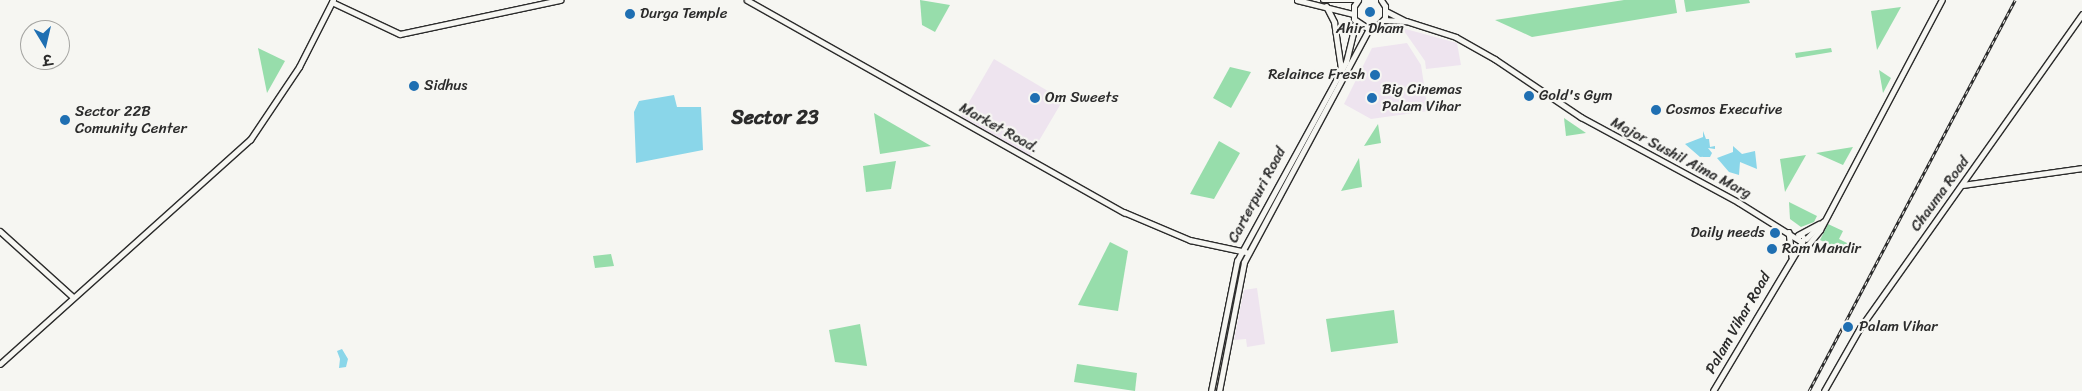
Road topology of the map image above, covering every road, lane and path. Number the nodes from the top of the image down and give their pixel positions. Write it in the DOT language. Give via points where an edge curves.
graph roads {
  1 [pos="560,0"];
  2 [pos="747,0"];
  3 [pos="1298,0"];
  4 [pos="1323,0"];
  5 [pos="1356,0"];
  6 [pos="1381,0"];
  7 [pos="1942,0"];
  8 [pos="332,1"];
  9 [pos="1326,6"];
  10 [pos="1386,6"];
  11 [pos="1353,14"];
  12 [pos="2082,15"];
  13 [pos="1384,20"];
  14 [pos="1356,21"];
  15 [pos="1406,21"];
  16 [pos="1369,28"];
  17 [pos="1340,72"];
  18 [pos="2082,168"];
  19 [pos="1962,185"];
  20 [pos="1824,221"];
  21 [pos="0,231"];
  22 [pos="1789,232"];
  23 [pos="1801,239"];
  24 [pos="1242,250"];
  25 [pos="1249,253"];
  26 [pos="1793,255"];
  27 [pos="72,297"];
  28 [pos="0,364"];
  29 [pos="1211,391"];
  30 [pos="1219,391"];
  31 [pos="1713,391"];
  32 [pos="1824,391"];
  1 -- 8 [label="street" via="400,34"];
  2 -- 24 [label="street, Market Road." via="1124,212 1190,240"];
  3 -- 9 [label="street"];
  4 -- 5 [label="street"];
  5 -- 11 [label="main road"];
  6 -- 10 [label="main road"];
  7 -- 20 [label="street"];
  8 -- 27 [label="street" via="299,67 250,140"];
  9 -- 11 [label="street"];
  9 -- 17 [label="main road" via="1334,22"];
  10 -- 13 [label="main road"];
  10 -- 15 [label="street, Major Sushil Aima Marg"];
  11 -- 14 [label="main road"];
  12 -- 19 [label="street, Chauma Road"];
  13 -- 15 [label="street, Major Sushil Aima Marg"];
  13 -- 16 [label="main road"];
  14 -- 16 [label="main road"];
  14 -- 17 [label="main road, Carterpuri Road"];
  15 -- 22 [label="street, Major Sushil Aima Marg" via="1456,37 1495,59 1587,121"];
  16 -- 25 [label="main road, Carterpuri Road"];
  17 -- 24 [label="main road, Carterpuri Road"];
  18 -- 19 [label="street"];
  19 -- 32 [label="street, Chauma Road" via="1860,328"];
  20 -- 23 [label="street"];
  20 -- 23 [label="street, Palam Vihar Road"];
  20 -- 26 [label="street" via="1812,242"];
  21 -- 27 [label="street"];
  22 -- 23 [label="street, Major Sushil Aima Marg"];
  22 -- 26 [label="street"];
  23 -- 26 [label="street, Palam Vihar Road"];
  24 -- 25 [label="street, Market Road."];
  24 -- 29 [label="main road, Carterpuri Road" via="1229,288"];
  25 -- 30 [label="main road, Carterpuri Road" via="1236,289"];
  26 -- 31 [label="street, Palam Vihar Road"];
  27 -- 28 [label="street"];
}
